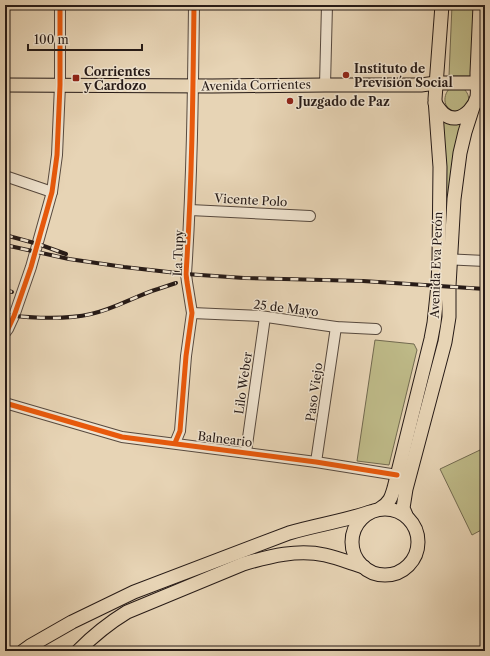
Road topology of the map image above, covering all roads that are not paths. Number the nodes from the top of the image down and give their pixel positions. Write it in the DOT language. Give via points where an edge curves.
graph roads {
  1 [pos="60,5"];
  2 [pos="194,5"];
  3 [pos="327,5"];
  4 [pos="442,5"];
  5 [pos="480,5"];
  6 [pos="436,83"];
  7 [pos="5,85"];
  8 [pos="60,85"];
  9 [pos="325,85"];
  10 [pos="194,86"];
  11 [pos="481,87"];
  12 [pos="435,104"];
  13 [pos="473,106"];
  14 [pos="5,176"];
  15 [pos="52,192"];
  16 [pos="190,210"];
  17 [pos="310,216"];
  18 [pos="445,259"];
  19 [pos="485,261"];
  20 [pos="192,314"];
  21 [pos="265,318"];
  22 [pos="336,327"];
  23 [pos="376,329"];
  24 [pos="5,333"];
  25 [pos="5,403"];
  26 [pos="175,443"];
  27 [pos="246,452"];
  28 [pos="316,462"];
  29 [pos="397,475"];
  30 [pos="376,510"];
  31 [pos="406,515"];
  32 [pos="364,567"];
  33 [pos="23,651"];
  34 [pos="78,651"];
  1 -- 8 [label="street"];
  2 -- 10 [label="street, La Tupy"];
  3 -- 9 [label="street"];
  4 -- 6 [label="main road, Avenida Eva Perón"];
  5 -- 11 [label="main road, Avenida Eva Perón"];
  6 -- 9 [label="main road, Avenida Corrientes"];
  6 -- 11 [label="main road, Avenida Corrientes"];
  6 -- 12 [label="main road, Avenida Eva Perón"];
  7 -- 8 [label="main road, Avenida Corrientes"];
  8 -- 10 [label="main road, Avenida Corrientes"];
  8 -- 15 [label="street" via="57,155"];
  9 -- 10 [label="main road, Avenida Corrientes"];
  10 -- 16 [label="street, La Tupy"];
  11 -- 13 [label="main road, Avenida Eva Perón"];
  12 -- 13 [label="main road" via="442,113 454,118 460,117"];
  12 -- 18 [label="main road, Avenida Eva Perón"];
  13 -- 18 [label="main road, Avenida Eva Perón" via="460,153"];
  14 -- 15 [label="street"];
  15 -- 24 [label="street" via="14,316"];
  16 -- 17 [label="street, Vicente Polo"];
  16 -- 20 [label="street, La Tupy" via="186,274"];
  18 -- 19 [label="street"];
  18 -- 29 [label="main road, Avenida Eva Perón" via="438,285 431,339"];
  18 -- 31 [label="main road, Avenida Eva Perón" via="448,328 406,489 403,508"];
  20 -- 21 [label="street, 25 de Mayo"];
  20 -- 26 [label="street, La Tupy" via="180,431"];
  21 -- 22 [label="street, 25 de Mayo"];
  21 -- 27 [label="street, Lilo Weber"];
  22 -- 23 [label="street, 25 de Mayo"];
  22 -- 28 [label="street, Paso Viejo"];
  25 -- 26 [label="street, Balneario" via="122,437"];
  26 -- 27 [label="street, Balneario"];
  27 -- 28 [label="street, Balneario"];
  28 -- 29 [label="street, Balneario"];
  29 -- 30 [label="main road, Avenida Eva Perón" via="388,504"];
  30 -- 31 [label="main road" via="392,508"];
  30 -- 32 [label="main road" via="360,520 353,531 353,551"];
  30 -- 33 [label="main road" via="289,533 134,592 72,622"];
  31 -- 32 [label="main road" via="415,525 419,544 410,565 393,575 372,573"];
  32 -- 34 [label="main road" via="317,553 279,555 243,564 128,612 114,620"];
}
